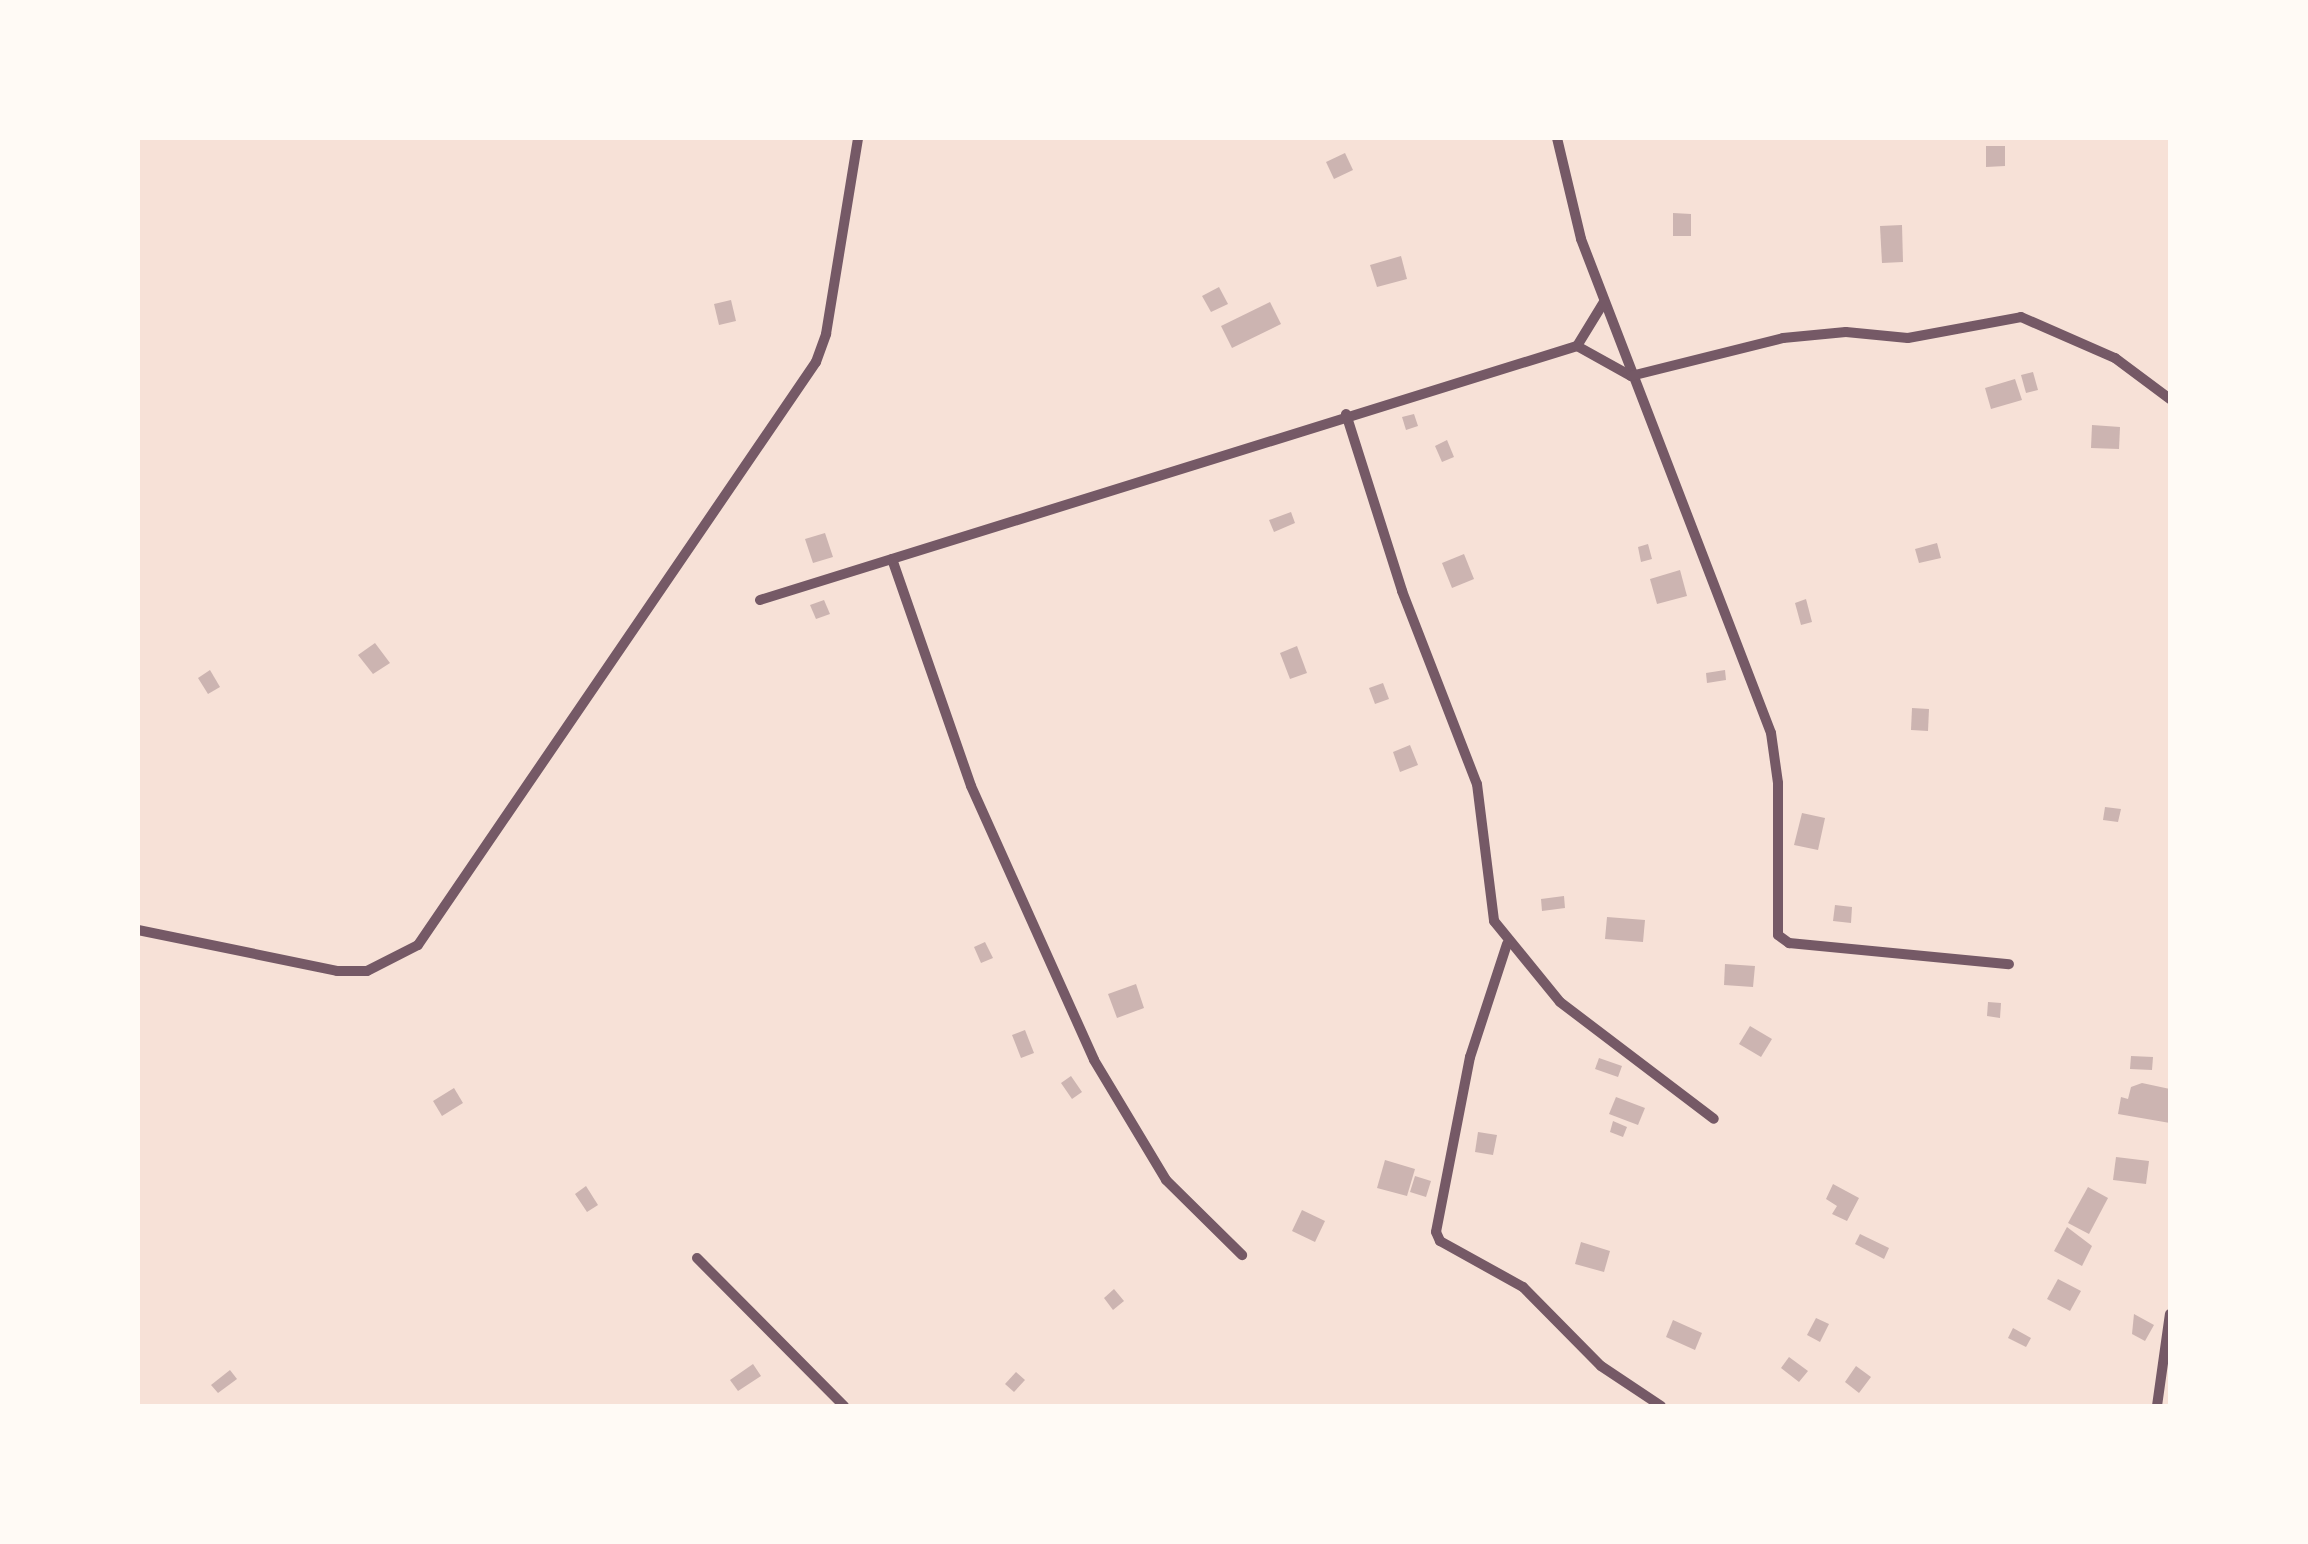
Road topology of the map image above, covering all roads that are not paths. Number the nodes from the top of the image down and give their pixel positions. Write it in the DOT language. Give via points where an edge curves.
graph roads {
  1 [pos="858,138"];
  2 [pos="1557,138"];
  3 [pos="1604,302"];
  4 [pos="1577,346"];
  5 [pos="1631,376"];
  6 [pos="2170,399"];
  7 [pos="1346,414"];
  8 [pos="892,559"];
  9 [pos="760,600"];
  10 [pos="138,930"];
  11 [pos="1507,944"];
  12 [pos="2009,964"];
  13 [pos="1714,1118"];
  14 [pos="1242,1255"];
  15 [pos="697,1258"];
  16 [pos="2170,1314"];
  17 [pos="844,1406"];
  18 [pos="1661,1406"];
  19 [pos="2157,1406"];
  1 -- 10 [label="street" via="816,362 418,945 367,972 337,971"];
  2 -- 3 [label="street"];
  3 -- 4 [label="street"];
  3 -- 5 [label="street"];
  4 -- 5 [label="street"];
  4 -- 7 [label="street"];
  5 -- 6 [label="street" via="1783,338 1846,332 1908,338 2004,316 2115,358"];
  5 -- 12 [label="street" via="1771,732 1778,783 1778,934 1788,943"];
  7 -- 8 [label="street"];
  7 -- 11 [label="street" via="1402,591 1478,784 1494,921"];
  8 -- 9 [label="street"];
  8 -- 14 [label="street" via="971,786 1094,1060 1166,1180"];
  11 -- 13 [label="street" via="1560,1002"];
  11 -- 18 [label="street" via="1470,1057 1436,1232 1440,1241 1523,1286 1602,1366"];
  15 -- 17 [label="street"];
  16 -- 19 [label="street"];
}
